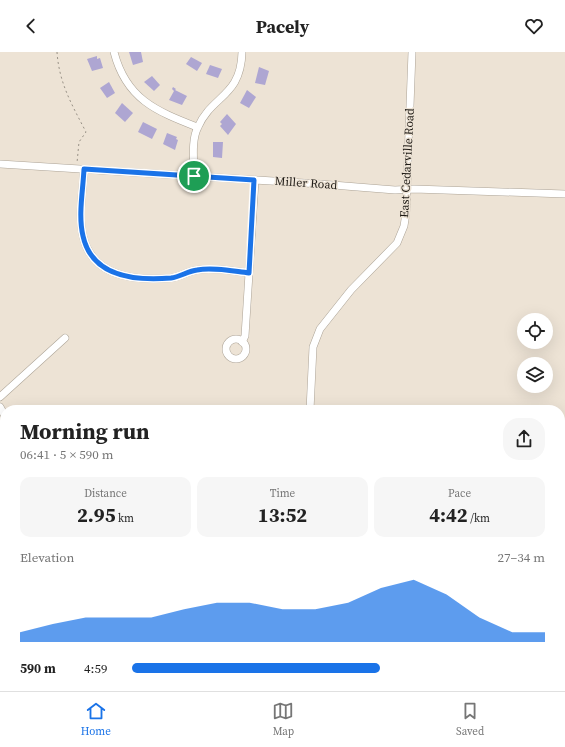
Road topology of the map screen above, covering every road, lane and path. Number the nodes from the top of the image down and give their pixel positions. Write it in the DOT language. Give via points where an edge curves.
graph roads {
  1 [pos="57,52"];
  2 [pos="114,52"];
  3 [pos="242,52"];
  4 [pos="412,52"];
  5 [pos="197,127"];
  6 [pos="0,164"];
  7 [pos="76,166"];
  8 [pos="84,169"];
  9 [pos="194,176"];
  10 [pos="254,180"];
  11 [pos="407,190"];
  12 [pos="565,194"];
  13 [pos="249,273"];
  14 [pos="65,338"];
  15 [pos="242,342"];
  16 [pos="0,397"];
  17 [pos="310,405"];
  1 -- 7 [label="path" via="59,73 86,132 79,142"];
  2 -- 5 [label="street" via="125,79 146,103 162,113"];
  3 -- 5 [label="street" via="238,75 233,86"];
  4 -- 11 [label="street, East Cedarville Road"];
  5 -- 9 [label="street"];
  6 -- 8 [label="street, Miller Road"];
  8 -- 9 [label="street, Miller Road"];
  8 -- 13 [label="street" via="81,221 83,235 89,251 104,268 126,277 171,278 204,269"];
  9 -- 10 [label="street, Miller Road"];
  10 -- 11 [label="street, Miller Road"];
  10 -- 13 [label="street"];
  11 -- 12 [label="street, Miller Road"];
  11 -- 17 [label="street, East Cedarville Road" via="404,226 397,243 351,290 325,321 316,338 312,357"];
  13 -- 15 [label="street" via="245,336"];
  14 -- 16 [label="street"];
}
